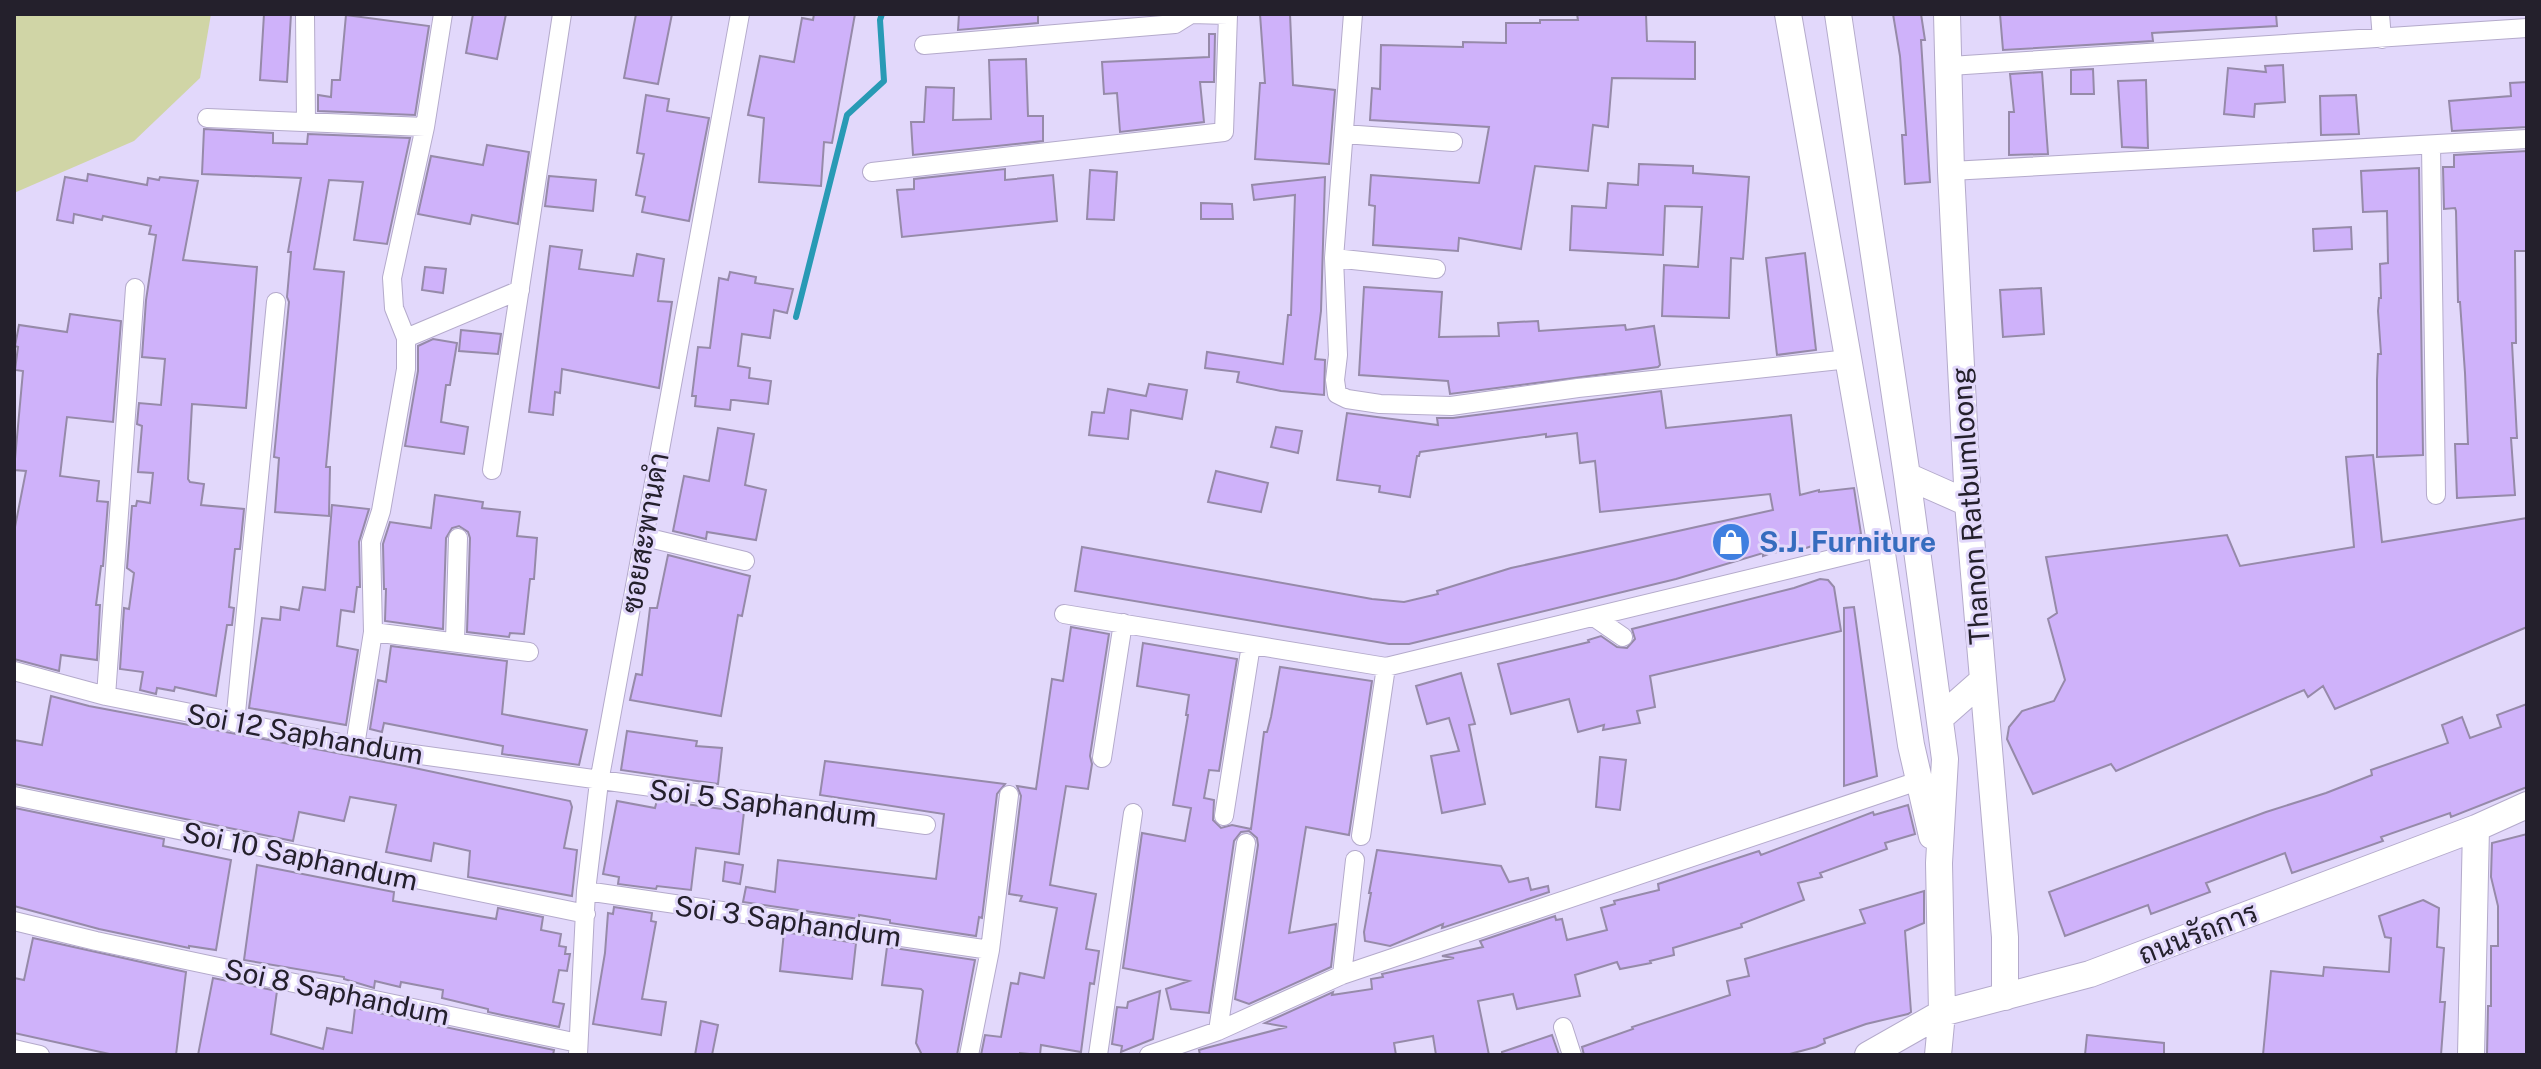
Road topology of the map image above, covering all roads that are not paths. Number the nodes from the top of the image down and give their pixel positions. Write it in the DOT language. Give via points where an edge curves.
graph roads {
  1 [pos="305,14"];
  2 [pos="443,14"];
  3 [pos="562,14"];
  4 [pos="740,14"];
  5 [pos="1191,14"];
  6 [pos="1353,14"];
  7 [pos="1788,14"];
  8 [pos="1838,14"];
  9 [pos="1947,14"];
  10 [pos="2380,14"];
  11 [pos="2527,28"];
  12 [pos="2382,39"];
  13 [pos="924,45"];
  14 [pos="1950,66"];
  15 [pos="207,118"];
  16 [pos="306,122"];
  17 [pos="425,127"];
  18 [pos="1344,134"];
  19 [pos="2527,139"];
  20 [pos="1453,142"];
  21 [pos="2431,145"];
  22 [pos="1951,171"];
  23 [pos="872,172"];
  24 [pos="1334,258"];
  25 [pos="1436,269"];
  26 [pos="135,288"];
  27 [pos="520,290"];
  28 [pos="276,302"];
  29 [pos="406,338"];
  30 [pos="1849,359"];
  31 [pos="492,470"];
  32 [pos="1907,476"];
  33 [pos="2436,495"];
  34 [pos="1968,503"];
  35 [pos="645,537"];
  36 [pos="458,538"];
  37 [pos="1881,547"];
  38 [pos="745,561"];
  39 [pos="1064,614"];
  40 [pos="1594,617"];
  41 [pos="1123,623"];
  42 [pos="373,632"];
  43 [pos="1623,637"];
  44 [pos="455,641"];
  45 [pos="1251,645"];
  46 [pos="529,652"];
  47 [pos="1386,667"];
  48 [pos="14,671"];
  49 [pos="1982,681"];
  50 [pos="106,696"];
  51 [pos="1940,718"];
  52 [pos="235,723"];
  53 [pos="355,746"];
  54 [pos="1102,758"];
  55 [pos="1918,781"];
  56 [pos="599,782"];
  57 [pos="1009,795"];
  58 [pos="14,796"];
  59 [pos="2527,805"];
  60 [pos="1133,813"];
  61 [pos="1224,816"];
  62 [pos="926,825"];
  63 [pos="2476,828"];
  64 [pos="1361,836"];
  65 [pos="1246,843"];
  66 [pos="1355,860"];
  67 [pos="1939,863"];
  68 [pos="586,891"];
  69 [pos="586,914"];
  70 [pos="14,921"];
  71 [pos="990,950"];
  72 [pos="1342,975"];
  73 [pos="2005,997"];
  74 [pos="1942,1013"];
  75 [pos="1563,1027"];
  76 [pos="1218,1031"];
  77 [pos="14,1049"];
  78 [pos="578,1049"];
  79 [pos="40,1055"];
  80 [pos="969,1055"];
  81 [pos="1098,1055"];
  82 [pos="1149,1055"];
  83 [pos="1572,1055"];
  84 [pos="1868,1055"];
  85 [pos="1938,1055"];
  86 [pos="2471,1055"];
  1 -- 16 [label="street"];
  2 -- 17 [label="street"];
  3 -- 27 [label="street"];
  4 -- 35 [label="street, ซอยสะพานดำ"];
  5 -- 13 [label="street" via="1175,24"];
  5 -- 23 [label="street" via="1228,15 1224,132"];
  6 -- 18 [label="street"];
  7 -- 30 [label="street"];
  8 -- 32 [label="street"];
  9 -- 14 [label="street, Thanon Ratbumloong"];
  10 -- 12 [label="street"];
  11 -- 12 [label="street"];
  12 -- 14 [label="street"];
  14 -- 22 [label="street, Thanon Ratbumloong"];
  15 -- 16 [label="street"];
  16 -- 17 [label="street"];
  17 -- 29 [label="street" via="392,278 394,308"];
  18 -- 20 [label="street"];
  18 -- 24 [label="street"];
  19 -- 21 [label="street"];
  21 -- 22 [label="street"];
  21 -- 33 [label="street"];
  22 -- 34 [label="street, Thanon Ratbumloong"];
  24 -- 25 [label="street"];
  24 -- 30 [label="street" via="1335,388 1347,399 1451,406"];
  26 -- 50 [label="street"];
  27 -- 29 [label="street"];
  27 -- 31 [label="street"];
  28 -- 52 [label="street"];
  29 -- 42 [label="street" via="406,369 371,542"];
  30 -- 37 [label="street"];
  32 -- 34 [label="street"];
  32 -- 51 [label="street"];
  34 -- 49 [label="street, Thanon Ratbumloong"];
  35 -- 38 [label="street"];
  35 -- 56 [label="street, ซอยสะพานดำ"];
  36 -- 44 [label="street"];
  37 -- 40 [label="street"];
  37 -- 55 [label="street"];
  39 -- 41 [label="street"];
  40 -- 43 [label="street"];
  40 -- 47 [label="street"];
  41 -- 45 [label="street"];
  41 -- 54 [label="street"];
  42 -- 44 [label="street"];
  42 -- 53 [label="street"];
  44 -- 46 [label="street"];
  45 -- 47 [label="street"];
  45 -- 61 [label="street"];
  47 -- 64 [label="street"];
  48 -- 50 [label="street, Soi 12 Saphandum"];
  49 -- 51 [label="street"];
  49 -- 73 [label="street, Thanon Ratbumloong" via="2005,937"];
  50 -- 52 [label="street, Soi 12 Saphandum"];
  51 -- 67 [label="street" via="1945,759"];
  52 -- 53 [label="street, Soi 12 Saphandum"];
  53 -- 56 [label="street, Soi 12 Saphandum"];
  55 -- 67 [label="street"];
  55 -- 72 [label="street"];
  56 -- 62 [label="street, Soi 5 Saphandum"];
  56 -- 68 [label="street, ซอยสะพานดำ"];
  57 -- 71 [label="street"];
  58 -- 69 [label="street, Soi 10 Saphandum"];
  59 -- 63 [label="street, ถนนรัถการ"];
  60 -- 81 [label="street"];
  63 -- 73 [label="street, ถนนรัถการ" via="2090,974"];
  63 -- 86 [label="street"];
  65 -- 76 [label="street"];
  66 -- 72 [label="street"];
  67 -- 74 [label="street"];
  68 -- 69 [label="street, ซอยสะพานดำ"];
  68 -- 71 [label="street, Soi 3 Saphandum"];
  69 -- 78 [label="street, ซอยสะพานดำ"];
  70 -- 78 [label="street, Soi 8 Saphandum"];
  71 -- 80 [label="street"];
  72 -- 76 [label="street"];
  73 -- 74 [label="street, ถนนรัถการ"];
  74 -- 84 [label="street, ถนนรัถการ"];
  74 -- 85 [label="street"];
  75 -- 83 [label="street"];
  76 -- 82 [label="street"];
  77 -- 79 [label="street"];
}
